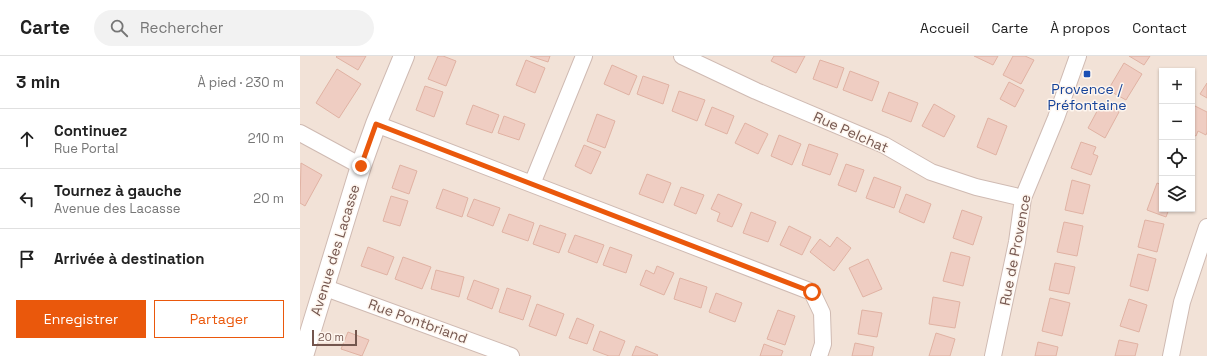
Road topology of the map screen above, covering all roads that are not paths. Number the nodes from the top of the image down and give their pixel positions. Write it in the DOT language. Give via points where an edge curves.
graph roads {
  1 [pos="404,56"];
  2 [pos="584,56"];
  3 [pos="682,56"];
  4 [pos="1078,56"];
  5 [pos="376,124"];
  6 [pos="300,133"];
  7 [pos="361,166"];
  8 [pos="532,184"];
  9 [pos="1023,198"];
  10 [pos="1207,227"];
  11 [pos="324,287"];
  12 [pos="476,349"];
  13 [pos="303,356"];
  14 [pos="511,356"];
  15 [pos="819,356"];
  16 [pos="993,356"];
  17 [pos="1171,356"];
  1 -- 5 [label="street, Avenue des Lacasse"];
  2 -- 8 [label="street"];
  3 -- 9 [label="street, Rue Pelchat" via="756,91 884,145 931,172 976,187"];
  4 -- 9 [label="street, Rue de Provence"];
  5 -- 7 [label="street, Avenue des Lacasse"];
  5 -- 8 [label="street"];
  6 -- 7 [label="street"];
  7 -- 11 [label="street, Avenue des Lacasse"];
  8 -- 15 [label="street" via="812,292 822,313 823,344"];
  9 -- 16 [label="street, Rue de Provence" via="1017,242"];
  10 -- 17 [label="street" via="1182,302"];
  11 -- 12 [label="street, Rue Pontbriand"];
  11 -- 13 [label="street, Avenue des Lacasse"];
  12 -- 14 [label="street, Rue Pontbriand"];
}
